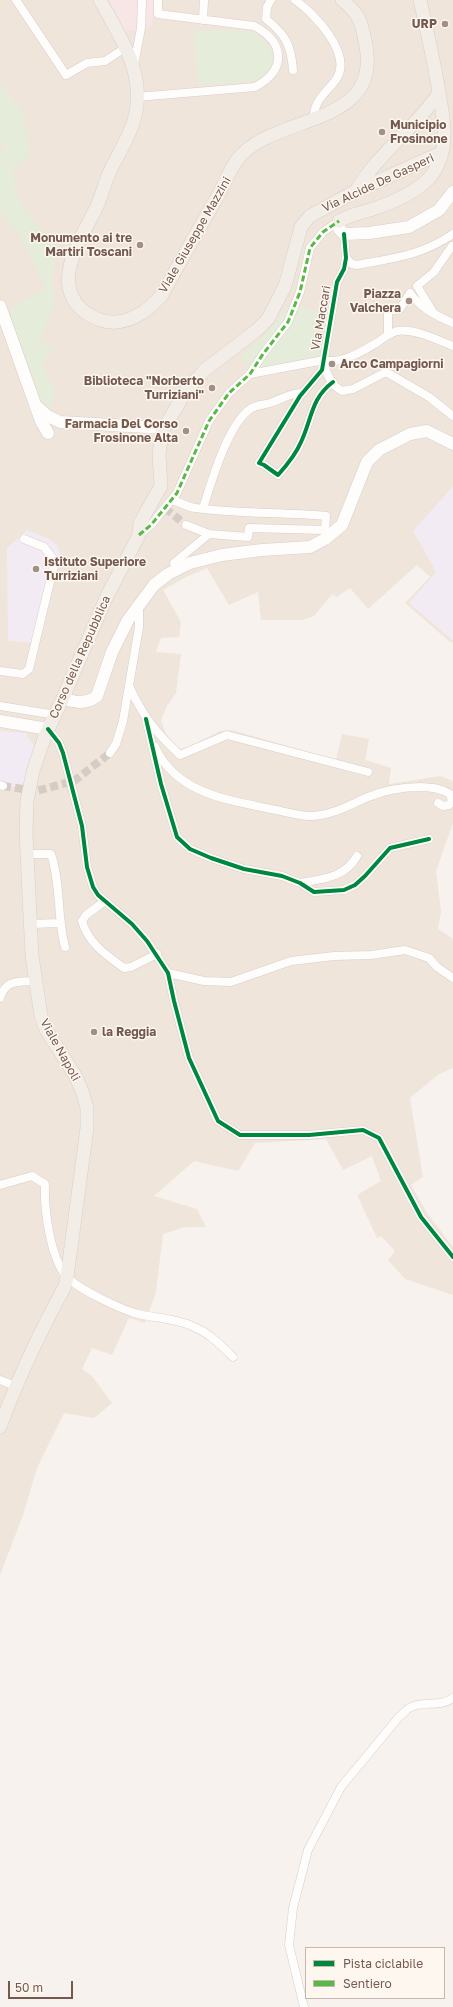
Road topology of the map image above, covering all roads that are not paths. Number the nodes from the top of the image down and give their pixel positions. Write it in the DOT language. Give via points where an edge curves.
graph roads {
  1 [pos="16,0"];
  2 [pos="100,0"];
  3 [pos="142,0"];
  4 [pos="158,0"];
  5 [pos="204,0"];
  6 [pos="271,0"];
  7 [pos="295,0"];
  8 [pos="342,0"];
  9 [pos="420,0"];
  10 [pos="203,20"];
  11 [pos="126,48"];
  12 [pos="134,66"];
  13 [pos="293,70"];
  14 [pos="439,94"];
  15 [pos="137,96"];
  16 [pos="314,119"];
  17 [pos="441,153"];
  18 [pos="356,191"];
  19 [pos="453,192"];
  20 [pos="342,227"];
  21 [pos="453,234"];
  22 [pos="452,246"];
  23 [pos="346,258"];
  24 [pos="0,306"];
  25 [pos="434,313"];
  26 [pos="453,323"];
  27 [pos="388,336"];
  28 [pos="453,346"];
  29 [pos="324,360"];
  30 [pos="250,374"];
  31 [pos="332,382"];
  32 [pos="302,393"];
  33 [pos="34,404"];
  34 [pos="453,416"];
  35 [pos="164,428"];
  36 [pos="48,433"];
  37 [pos="453,444"];
  38 [pos="172,500"];
  39 [pos="203,508"];
  40 [pos="186,525"];
  41 [pos="209,534"];
  42 [pos="138,535"];
  43 [pos="24,539"];
  44 [pos="177,569"];
  45 [pos="139,604"];
  46 [pos="0,671"];
  47 [pos="128,686"];
  48 [pos="63,698"];
  49 [pos="0,706"];
  50 [pos="56,715"];
  51 [pos="146,719"];
  52 [pos="0,721"];
  53 [pos="48,729"];
  54 [pos="150,736"];
  55 [pos="110,753"];
  56 [pos="368,772"];
  57 [pos="438,803"];
  58 [pos="428,839"];
  59 [pos="27,854"];
  60 [pos="357,856"];
  61 [pos="300,883"];
  62 [pos="105,901"];
  63 [pos="60,923"];
  64 [pos="31,924"];
  65 [pos="65,947"];
  66 [pos="156,954"];
  67 [pos="168,972"];
  68 [pos="453,978"];
  69 [pos="36,981"];
  70 [pos="0,998"];
  71 [pos="0,1185"];
  72 [pos="453,1257"];
  73 [pos="67,1277"];
  74 [pos="233,1357"];
  75 [pos="0,1380"];
  76 [pos="15,1386"];
  77 [pos="0,1427"];
  78 [pos="453,1698"];
  79 [pos="304,2007"];
  1 -- 11 [label="street" via="66,75 88,63 105,60"];
  2 -- 11 [label="main road, Viale Giuseppe Mazzini"];
  3 -- 12 [label="street" via="141,28"];
  4 -- 10 [label="street" via="158,14"];
  5 -- 10 [label="street"];
  6 -- 13 [label="street" via="267,7 266,19 288,42"];
  7 -- 16 [label="street" via="328,34 338,53 340,64 337,77 315,105"];
  8 -- 16 [label="main road, Viale Giuseppe Mazzini" via="354,9 363,26 368,60 367,75 359,90 349,99 334,111"];
  9 -- 14 [label="main road"];
  10 -- 15 [label="street" via="254,26 264,31 274,42 278,55 277,68 268,80 255,87"];
  11 -- 12 [label="main road, Viale Giuseppe Mazzini"];
  12 -- 15 [label="main road, Viale Giuseppe Mazzini"];
  14 -- 17 [label="main road" via="444,121"];
  14 -- 18 [label="main road" via="405,135 365,174"];
  15 -- 16 [label="main road, Viale Giuseppe Mazzini" via="136,113 129,131 98,203 74,250 68,270 73,298 90,316 103,321 129,320 153,305 162,295 243,154 262,139"];
  17 -- 18 [label="main road, Via Alcide De Gasperi"];
  17 -- 20 [label="main road" via="434,174 425,183 408,194 373,209 354,213"];
  18 -- 35 [label="main road, Via Alcide De Gasperi" via="305,220 298,234 285,286 274,311 257,330 197,378 178,402"];
  19 -- 20 [label="main road" via="439,210 409,227 369,233"];
  20 -- 23 [label="street, Via Maccari"];
  20 -- 30 [label="street, Corso della Repubblica" via="323,232 310,248 300,292 288,322 262,354"];
  21 -- 23 [label="street" via="422,252 405,256 357,265"];
  22 -- 25 [label="street" via="434,272 417,286"];
  23 -- 29 [label="street, Via Maccari" via="344,270 337,282"];
  24 -- 33 [label="main road"];
  25 -- 26 [label="street"];
  25 -- 27 [label="street" via="426,310 410,293 400,309 388,311"];
  27 -- 28 [label="street" via="395,332 415,333"];
  27 -- 29 [label="street" via="338,361"];
  29 -- 30 [label="street"];
  29 -- 31 [label="street" via="325,370"];
  29 -- 32 [label="street" via="322,370"];
  30 -- 38 [label="street, Corso della Repubblica" via="229,393 209,421"];
  31 -- 32 [label="street" via="317,398 301,443 278,475 259,463"];
  31 -- 34 [label="street" via="342,391 353,389 386,372 429,397"];
  32 -- 39 [label="street" via="293,393 250,409 237,424"];
  33 -- 35 [label="main road" via="46,415 60,422"];
  33 -- 36 [label="main road"];
  35 -- 42 [label="main road, Via Alcide De Gasperi" via="160,444 161,486 140,523"];
  37 -- 44 [label="main road" via="427,432 410,434 379,450 367,462 342,525 310,547 222,555"];
  38 -- 39 [label="street"];
  38 -- 42 [label="street, Corso della Repubblica"];
  39 -- 41 [label="street" via="326,516 325,530 249,528 248,537"];
  40 -- 41 [label="street"];
  41 -- 44 [label="street" via="174,563"];
  42 -- 48 [label="main road, Corso della Repubblica" via="107,596"];
  43 -- 46 [label="street" via="44,547 55,561 29,669 23,674"];
  44 -- 45 [label="main road" via="154,585"];
  45 -- 47 [label="street" via="139,627"];
  45 -- 48 [label="main road" via="118,638 97,696 87,702 74,702"];
  47 -- 51 [label="street"];
  47 -- 55 [label="street" via="121,733"];
  48 -- 50 [label="main road, Corso della Repubblica"];
  49 -- 50 [label="street"];
  50 -- 53 [label="main road, Corso della Repubblica"];
  51 -- 54 [label="street"];
  51 -- 56 [label="street" via="155,732 180,755 227,735"];
  52 -- 53 [label="main road"];
  53 -- 59 [label="main road, Viale Napoli" via="29,787"];
  53 -- 62 [label="street" via="63,753 82,826 89,878"];
  54 -- 57 [label="street" via="158,753 172,771 188,785 210,796 227,800 310,816 339,811 367,797 409,787 442,789 450,794 452,801 449,805"];
  54 -- 61 [label="street" via="177,837 190,849 211,858"];
  58 -- 61 [label="street" via="390,848 365,876 344,890 314,892"];
  59 -- 63 [label="street" via="51,854 56,872"];
  59 -- 64 [label="main road, Viale Napoli"];
  60 -- 61 [label="street" via="346,871 336,876"];
  62 -- 66 [label="street" via="132,924"];
  62 -- 66 [label="street" via="82,921 93,943 124,968"];
  63 -- 64 [label="street"];
  63 -- 65 [label="street"];
  64 -- 69 [label="main road, Viale Napoli"];
  66 -- 67 [label="street"];
  67 -- 68 [label="street" via="204,982 231,982 291,961 334,956 371,956 405,950 429,958"];
  67 -- 72 [label="street" via="189,1058 218,1121 240,1135 308,1135 363,1130 379,1138 421,1217"];
  69 -- 70 [label="street" via="7,985"];
  69 -- 73 [label="main road, Viale Napoli" via="46,1030 75,1074 87,1108 87,1128"];
  71 -- 73 [label="street" via="32,1176 45,1184 46,1214 55,1255"];
  73 -- 74 [label="street" via="84,1289 136,1313 194,1326 219,1343"];
  73 -- 76 [label="main road, Viale Napoli" via="65,1286 34,1343"];
  75 -- 76 [label="street"];
  76 -- 77 [label="main road, Viale Napoli"];
  78 -- 79 [label="street" via="442,1704 418,1705 400,1717 341,1787 308,1850 293,1908 289,1945"];
}
